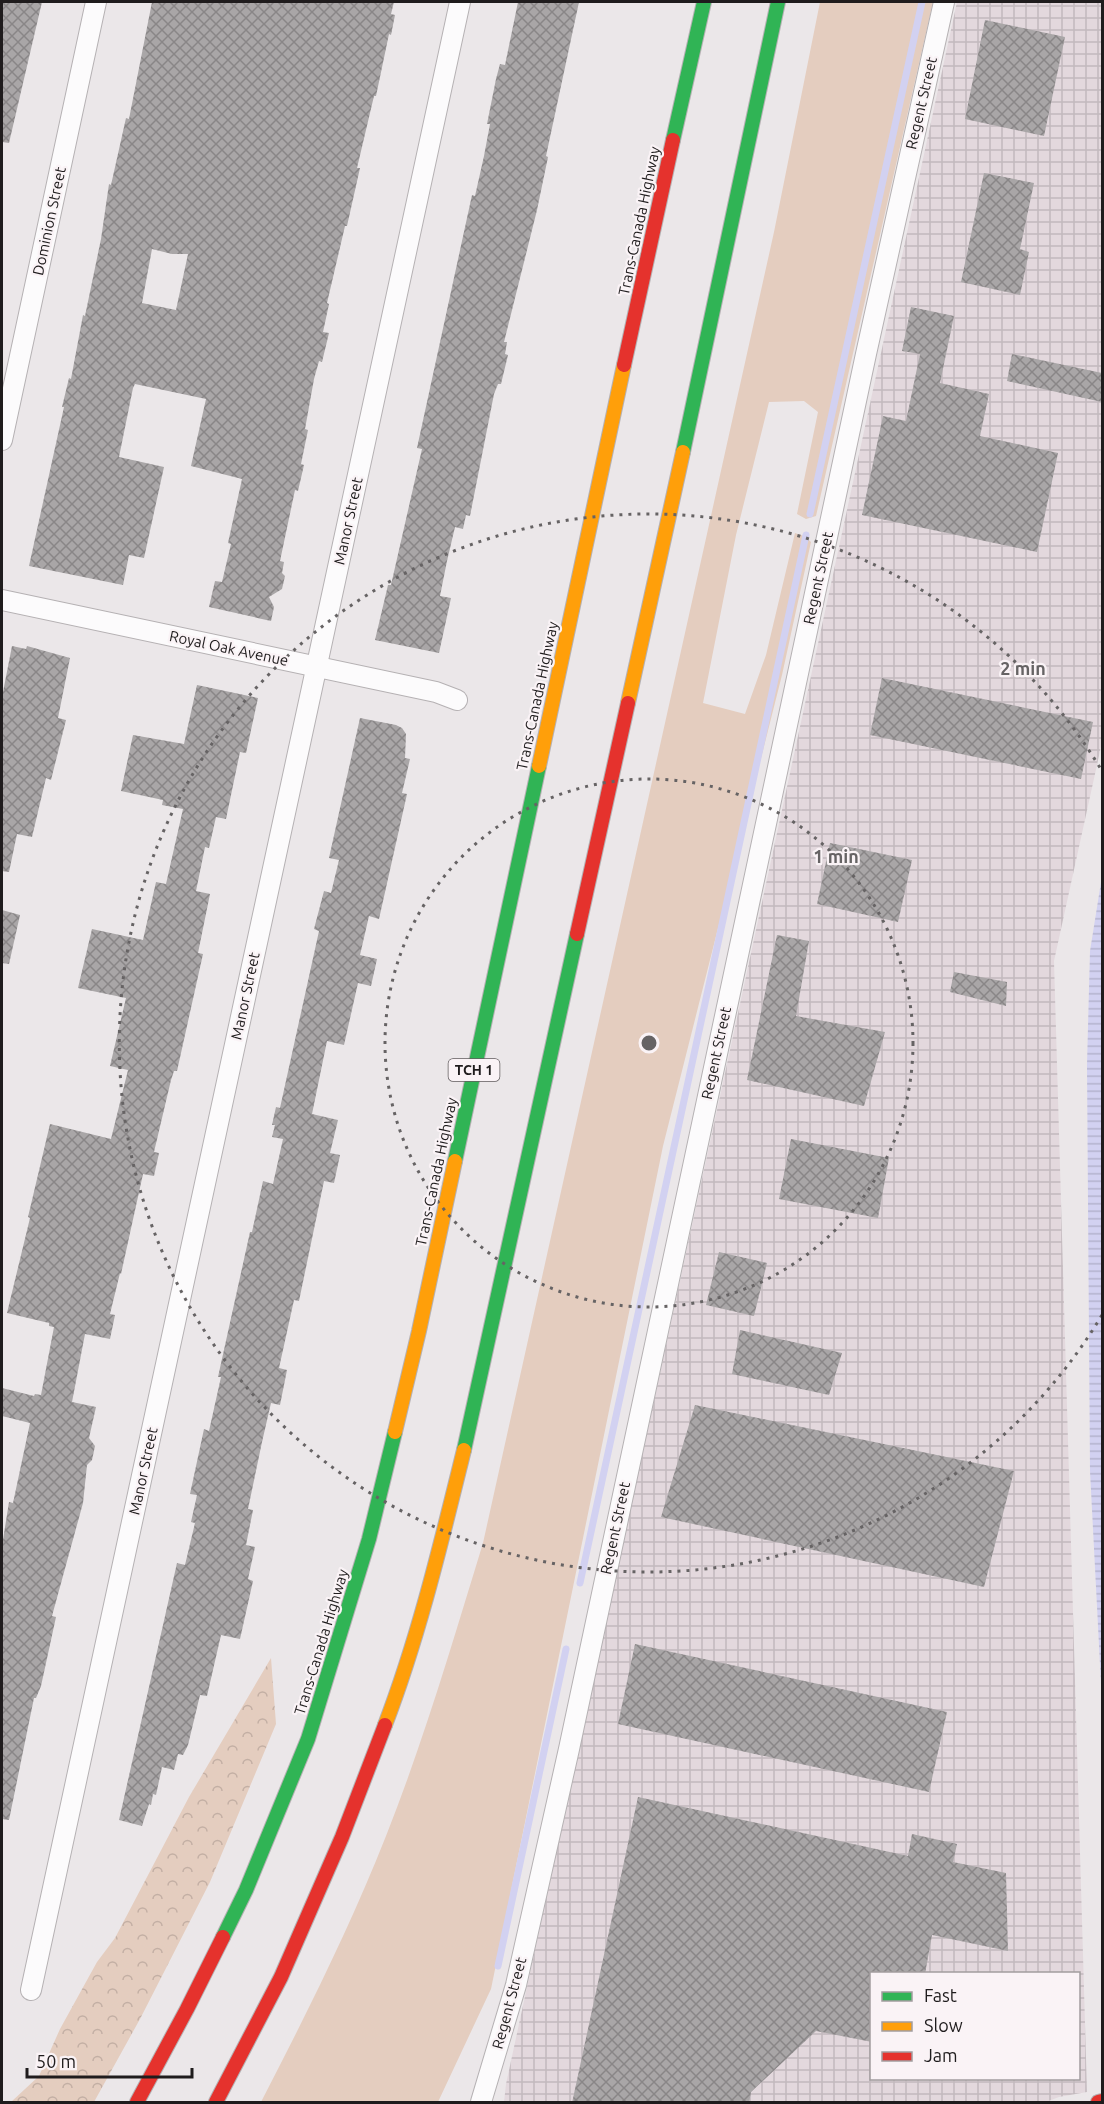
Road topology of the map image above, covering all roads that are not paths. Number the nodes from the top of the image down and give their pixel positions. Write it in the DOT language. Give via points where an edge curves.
graph roads {
  1 [pos="96,2"];
  2 [pos="460,2"];
  3 [pos="704,2"];
  4 [pos="778,2"];
  5 [pos="944,2"];
  6 [pos="2,440"];
  7 [pos="2,600"];
  8 [pos="316,667"];
  9 [pos="456,700"];
  10 [pos="31,1990"];
  11 [pos="136,2103"];
  12 [pos="216,2103"];
  13 [pos="481,2103"];
  1 -- 6 [label="street, Dominion Street"];
  2 -- 8 [label="street, Manor Street"];
  3 -- 11 [label="highway, Trans-Canada Highway / TCH 1" via="421,1320 369,1539 295,1771 241,1900"];
  4 -- 12 [label="highway" via="464,1450 433,1573 402,1680 342,1837 281,1977"];
  5 -- 13 [label="street, Regent Street" via="566,1760 516,1985"];
  7 -- 8 [label="street, Royal Oak Avenue"];
  8 -- 9 [label="street, Royal Oak Avenue" via="436,692"];
  8 -- 10 [label="street, Manor Street"];
}
